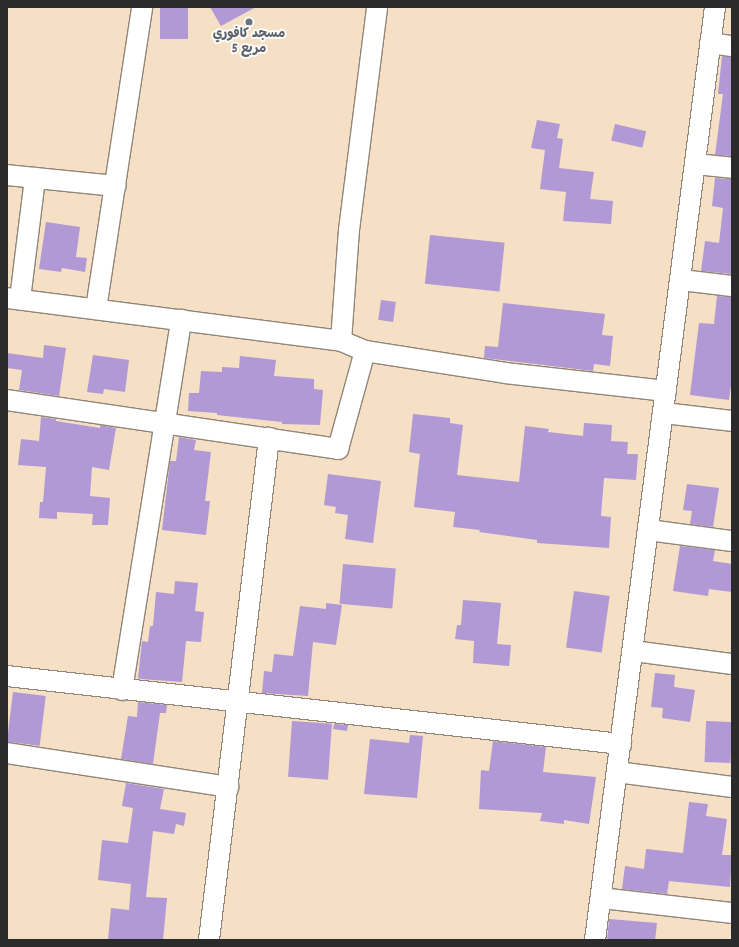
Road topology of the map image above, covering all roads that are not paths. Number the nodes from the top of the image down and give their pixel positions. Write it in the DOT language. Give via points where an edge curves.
graph roads {
  1 [pos="142,7"];
  2 [pos="377,7"];
  3 [pos="715,7"];
  4 [pos="710,43"];
  5 [pos="732,46"];
  6 [pos="696,164"];
  7 [pos="732,168"];
  8 [pos="7,175"];
  9 [pos="35,178"];
  10 [pos="115,186"];
  11 [pos="681,280"];
  12 [pos="732,286"];
  13 [pos="13,298"];
  14 [pos="96,309"];
  15 [pos="181,320"];
  16 [pos="341,341"];
  17 [pos="365,351"];
  18 [pos="666,391"];
  19 [pos="7,400"];
  20 [pos="664,413"];
  21 [pos="732,421"];
  22 [pos="164,423"];
  23 [pos="269,438"];
  24 [pos="648,530"];
  25 [pos="732,541"];
  26 [pos="633,651"];
  27 [pos="732,664"];
  28 [pos="7,676"];
  29 [pos="122,690"];
  30 [pos="238,702"];
  31 [pos="621,744"];
  32 [pos="7,753"];
  33 [pos="617,772"];
  34 [pos="228,787"];
  35 [pos="732,787"];
  36 [pos="601,898"];
  37 [pos="732,913"];
  38 [pos="209,940"];
  39 [pos="596,940"];
  1 -- 10 [label="street"];
  2 -- 16 [label="street" via="349,230"];
  3 -- 4 [label="street"];
  4 -- 5 [label="street"];
  4 -- 6 [label="street"];
  6 -- 7 [label="street"];
  6 -- 11 [label="street"];
  8 -- 9 [label="street"];
  9 -- 10 [label="street"];
  9 -- 13 [label="street"];
  10 -- 14 [label="street"];
  11 -- 12 [label="street"];
  11 -- 18 [label="street"];
  13 -- 14 [label="street"];
  14 -- 15 [label="street"];
  15 -- 16 [label="street"];
  15 -- 22 [label="street"];
  16 -- 17 [label="street"];
  17 -- 18 [label="street" via="505,373"];
  17 -- 23 [label="street" via="338,449"];
  18 -- 20 [label="street"];
  19 -- 22 [label="street"];
  20 -- 21 [label="street"];
  20 -- 24 [label="street"];
  22 -- 23 [label="street"];
  22 -- 29 [label="street"];
  23 -- 30 [label="street"];
  24 -- 25 [label="street"];
  24 -- 26 [label="street"];
  26 -- 27 [label="street"];
  26 -- 31 [label="street"];
  28 -- 29 [label="street"];
  29 -- 30 [label="street"];
  30 -- 31 [label="street"];
  30 -- 34 [label="street"];
  31 -- 33 [label="street"];
  32 -- 34 [label="street"];
  33 -- 35 [label="street"];
  33 -- 36 [label="street"];
  34 -- 38 [label="street"];
  36 -- 37 [label="street"];
  36 -- 39 [label="street"];
}
